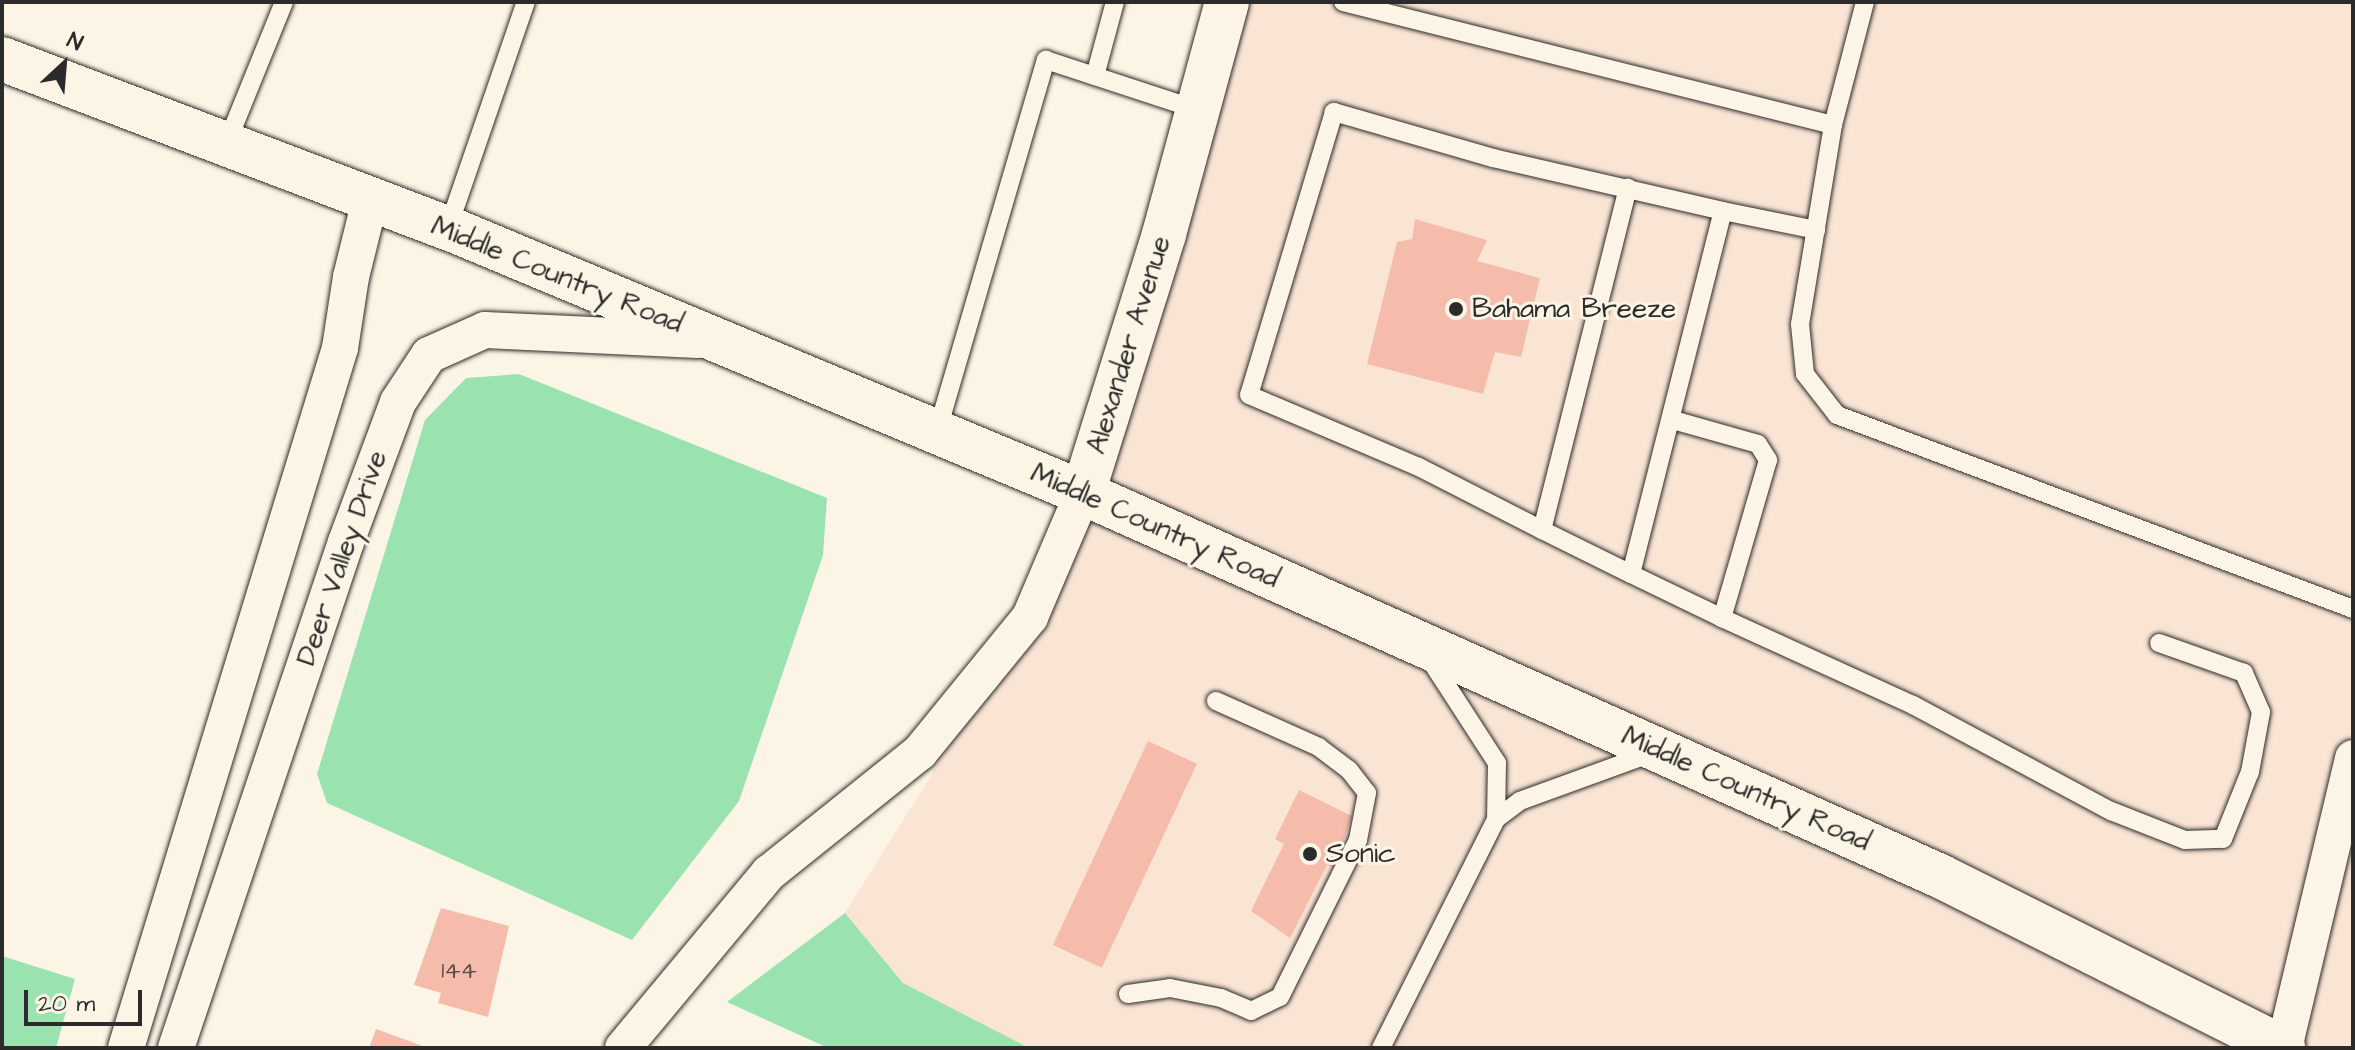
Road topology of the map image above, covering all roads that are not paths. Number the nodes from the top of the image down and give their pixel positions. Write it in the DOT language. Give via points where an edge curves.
graph roads {
  1 [pos="284,2"];
  2 [pos="526,2"];
  3 [pos="1115,2"];
  4 [pos="1227,2"];
  5 [pos="1343,2"];
  6 [pos="1865,2"];
  7 [pos="2,59"];
  8 [pos="1095,76"];
  9 [pos="1198,110"];
  10 [pos="1833,125"];
  11 [pos="226,145"];
  12 [pos="1628,188"];
  13 [pos="370,200"];
  14 [pos="1723,211"];
  15 [pos="448,228"];
  16 [pos="1816,230"];
  17 [pos="719,341"];
  18 [pos="1673,420"];
  19 [pos="937,432"];
  20 [pos="1083,493"];
  21 [pos="1542,530"];
  22 [pos="1631,574"];
  23 [pos="2353,609"];
  24 [pos="1722,618"];
  25 [pos="1419,643"];
  26 [pos="2159,643"];
  27 [pos="1216,701"];
  28 [pos="1659,750"];
  29 [pos="2353,758"];
  30 [pos="1496,819"];
  31 [pos="1128,994"];
  32 [pos="126,1048"];
  33 [pos="176,1048"];
  34 [pos="623,1048"];
  35 [pos="1381,1048"];
  36 [pos="2283,1048"];
  1 -- 11 [label="lane"];
  2 -- 15 [label="lane"];
  3 -- 8 [label="lane"];
  4 -- 9 [label="main road, Alexander Avenue"];
  5 -- 10 [label="lane"];
  6 -- 10 [label="lane"];
  7 -- 11 [label="main road, Middle Country Road"];
  8 -- 9 [label="lane"];
  8 -- 19 [label="lane" via="1046,60"];
  9 -- 20 [label="main road, Alexander Avenue"];
  10 -- 16 [label="lane"];
  11 -- 13 [label="main road, Middle Country Road"];
  12 -- 14 [label="lane"];
  12 -- 21 [label="lane"];
  12 -- 21 [label="lane" via="1493,158 1334,112 1249,395 1419,467"];
  13 -- 15 [label="main road, Middle Country Road"];
  13 -- 32 [label="street" via="340,348"];
  14 -- 16 [label="lane"];
  14 -- 18 [label="lane"];
  15 -- 17 [label="main road, Middle Country Road"];
  16 -- 23 [label="lane" via="1800,324 1805,374 1837,415"];
  17 -- 19 [label="main road, Middle Country Road"];
  17 -- 33 [label="street, Deer Valley Drive" via="485,330 429,355 398,402 346,542"];
  18 -- 22 [label="lane"];
  18 -- 24 [label="lane" via="1758,444 1768,460"];
  19 -- 20 [label="main road, Middle Country Road"];
  20 -- 25 [label="main road, Middle Country Road"];
  20 -- 34 [label="street, Alexander Avenue" via="1030,617 920,752 769,873"];
  21 -- 22 [label="lane"];
  22 -- 24 [label="lane"];
  24 -- 26 [label="lane" via="1913,705 2111,811 2185,840 2223,839 2250,772 2261,712 2244,673"];
  25 -- 28 [label="main road, Middle Country Road"];
  25 -- 30 [label="lane" via="1497,763"];
  27 -- 31 [label="lane" via="1319,747 1349,770 1367,793 1358,840 1280,997 1251,1011 1221,998 1170,988"];
  28 -- 30 [label="lane" via="1520,801"];
  28 -- 36 [label="main road, Middle Country Road" via="1940,876"];
  29 -- 36 [label="street"];
  30 -- 35 [label="lane"];
}
